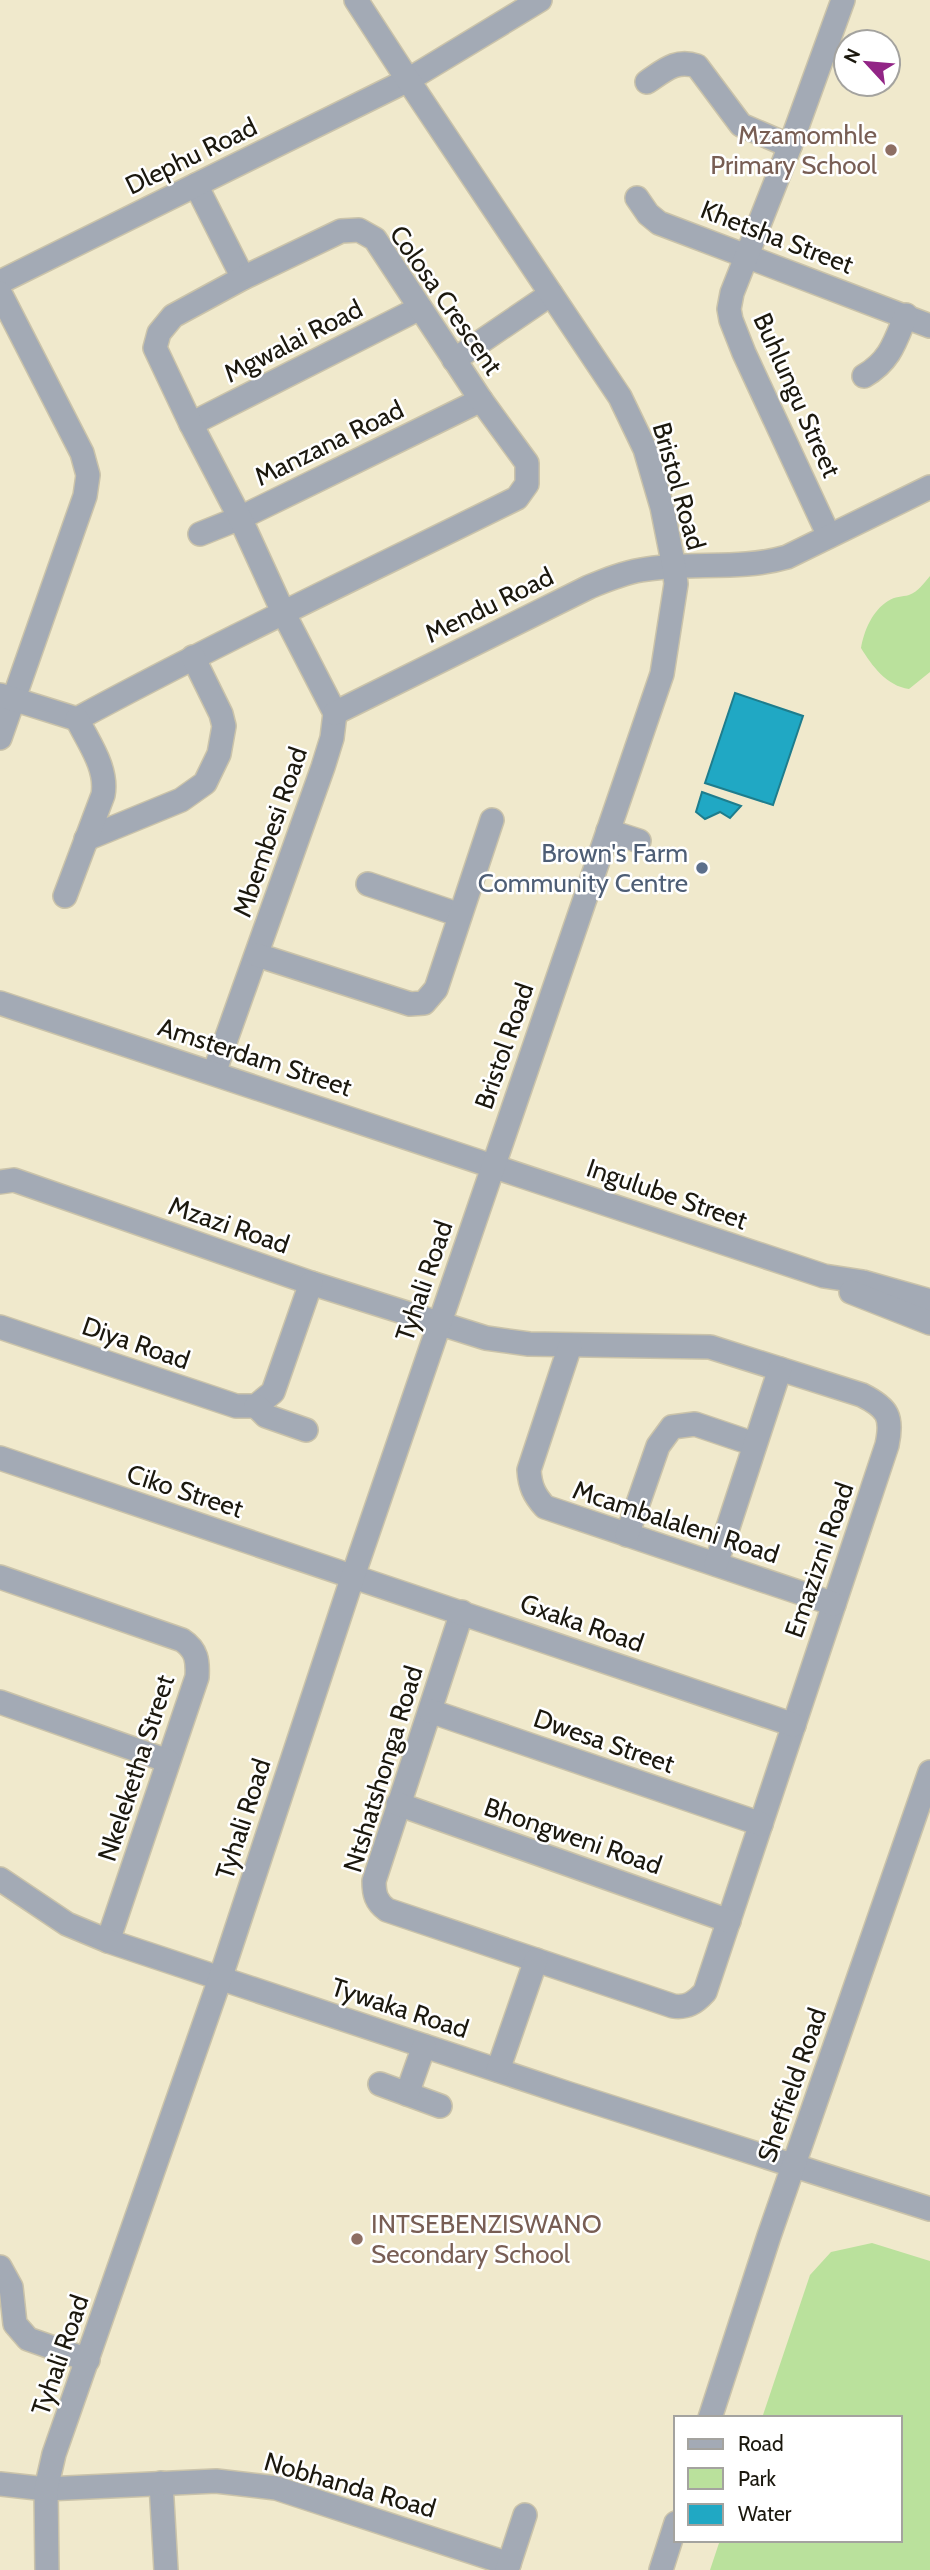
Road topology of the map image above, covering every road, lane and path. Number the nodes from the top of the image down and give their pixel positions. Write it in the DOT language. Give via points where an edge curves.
graph roads {
  1 [pos="356,0"];
  2 [pos="540,0"];
  3 [pos="843,0"];
  4 [pos="512,8"];
  5 [pos="408,80"];
  6 [pos="648,82"];
  7 [pos="790,146"];
  8 [pos="196,185"];
  9 [pos="637,198"];
  10 [pos="748,256"];
  11 [pos="243,278"];
  12 [pos="0,282"];
  13 [pos="0,293"];
  14 [pos="551,294"];
  15 [pos="420,308"];
  16 [pos="906,315"];
  17 [pos="930,326"];
  18 [pos="454,360"];
  19 [pos="864,376"];
  20 [pos="481,400"];
  21 [pos="191,424"];
  22 [pos="930,487"];
  23 [pos="240,518"];
  24 [pos="200,534"];
  25 [pos="829,536"];
  26 [pos="674,567"];
  27 [pos="284,614"];
  28 [pos="193,657"];
  29 [pos="7,697"];
  30 [pos="335,713"];
  31 [pos="77,719"];
  32 [pos="0,738"];
  33 [pos="492,820"];
  34 [pos="608,831"];
  35 [pos="86,839"];
  36 [pos="639,841"];
  37 [pos="368,884"];
  38 [pos="65,896"];
  39 [pos="460,915"];
  40 [pos="257,955"];
  41 [pos="0,1003"];
  42 [pos="214,1073"];
  43 [pos="492,1165"];
  44 [pos="0,1182"];
  45 [pos="824,1276"];
  46 [pos="311,1283"];
  47 [pos="930,1301"];
  48 [pos="930,1323"];
  49 [pos="439,1324"];
  50 [pos="0,1327"];
  51 [pos="570,1346"];
  52 [pos="780,1369"];
  53 [pos="256,1406"];
  54 [pos="306,1430"];
  55 [pos="754,1444"];
  56 [pos="0,1458"];
  57 [pos="627,1535"];
  58 [pos="716,1564"];
  59 [pos="352,1576"];
  60 [pos="0,1577"];
  61 [pos="834,1604"];
  62 [pos="462,1612"];
  63 [pos="0,1702"];
  64 [pos="429,1711"];
  65 [pos="794,1725"];
  66 [pos="168,1761"];
  67 [pos="930,1772"];
  68 [pos="398,1804"];
  69 [pos="761,1824"];
  70 [pos="0,1879"];
  71 [pos="729,1921"];
  72 [pos="108,1941"];
  73 [pos="536,1960"];
  74 [pos="220,1979"];
  75 [pos="424,2046"];
  76 [pos="498,2070"];
  77 [pos="380,2084"];
  78 [pos="407,2094"];
  79 [pos="440,2106"];
  80 [pos="794,2166"];
  81 [pos="930,2209"];
  82 [pos="0,2267"];
  83 [pos="88,2360"];
  84 [pos="711,2416"];
  85 [pos="161,2483"];
  86 [pos="0,2484"];
  87 [pos="46,2489"];
  88 [pos="525,2515"];
  89 [pos="674,2529"];
  90 [pos="508,2567"];
  91 [pos="47,2570"];
  92 [pos="166,2570"];
  93 [pos="661,2570"];
  1 -- 5 [label="street, Bristol Road"];
  2 -- 4 [label="street, Dlephu Road"];
  3 -- 7 [label="street, Buhlungu Street"];
  4 -- 5 [label="street, Dlephu Road"];
  5 -- 8 [label="street, Dlephu Road"];
  5 -- 14 [label="street, Bristol Road"];
  6 -- 7 [label="street" via="675,64 697,66 741,125"];
  7 -- 10 [label="street, Buhlungu Street"];
  8 -- 11 [label="street"];
  8 -- 12 [label="street, Dlephu Road"];
  9 -- 10 [label="street, Khetsha Street" via="659,223"];
  10 -- 16 [label="street, Khetsha Street"];
  10 -- 25 [label="street, Buhlungu Street" via="732,293 731,320"];
  11 -- 15 [label="street, Colosa Crescent" via="341,231 359,230 375,239"];
  11 -- 21 [label="street, Colosa Crescent" via="173,316 159,333 155,348"];
  13 -- 29 [label="street" via="82,453 88,475 85,496"];
  14 -- 18 [label="street"];
  14 -- 26 [label="street, Bristol Road" via="620,397 645,449"];
  15 -- 18 [label="street, Colosa Crescent"];
  15 -- 21 [label="street, Mgwalai Road"];
  16 -- 17 [label="street, Khetsha Street"];
  16 -- 19 [label="street" via="885,359"];
  18 -- 20 [label="street, Colosa Crescent"];
  20 -- 23 [label="street, Manzana Road"];
  20 -- 27 [label="street, Colosa Crescent" via="527,463 527,484 517,498"];
  21 -- 23 [label="street, Colosa Crescent"];
  22 -- 25 [label="street, Mendu Road"];
  23 -- 24 [label="street, Manzana Road"];
  23 -- 27 [label="street, Colosa Crescent"];
  25 -- 26 [label="street, Mendu Road" via="764,564"];
  26 -- 30 [label="street, Mendu Road" via="640,570 589,587"];
  26 -- 34 [label="street, Bristol Road" via="676,584 663,674"];
  27 -- 28 [label="street, Colosa Crescent"];
  27 -- 30 [label="street"];
  28 -- 31 [label="street, Colosa Crescent"];
  28 -- 35 [label="street" via="224,726 219,754 205,783 181,800"];
  29 -- 31 [label="street"];
  29 -- 32 [label="street"];
  30 -- 40 [label="street, Mbembesi Road" via="323,767"];
  31 -- 35 [label="street" via="105,782"];
  33 -- 39 [label="street"];
  34 -- 36 [label="street"];
  34 -- 43 [label="street, Bristol Road"];
  35 -- 38 [label="street"];
  37 -- 39 [label="street"];
  39 -- 40 [label="street" via="436,989 424,1003 410,1004"];
  40 -- 42 [label="street, Mbembesi Road"];
  41 -- 42 [label="street, Amsterdam Street"];
  42 -- 43 [label="street, Amsterdam Street"];
  43 -- 45 [label="street, Ingulube Street"];
  43 -- 49 [label="street, Tyhali Road"];
  44 -- 46 [label="street, Mzazi Road" via="14,1180"];
  45 -- 47 [label="street, Ingulube Street"];
  45 -- 48 [label="street, Ingulube Street" via="853,1293"];
  46 -- 49 [label="street, Mzazi Road"];
  46 -- 53 [label="street" via="273,1392"];
  49 -- 51 [label="street, Emazizni Road" via="503,1342"];
  49 -- 59 [label="street, Tyhali Road"];
  50 -- 53 [label="street, Diya Road" via="236,1406"];
  51 -- 52 [label="street, Emazizni Road" via="694,1345"];
  51 -- 57 [label="street, Mcambalaleni Road" via="532,1455 530,1484 545,1507"];
  52 -- 55 [label="street"];
  52 -- 61 [label="street, Emazizni Road" via="862,1395 889,1417 887,1446"];
  53 -- 54 [label="street, Diya Road" via="266,1416"];
  55 -- 57 [label="street" via="695,1424 672,1427 658,1446"];
  55 -- 58 [label="street"];
  56 -- 59 [label="street, Ciko Street"];
  57 -- 58 [label="street, Mcambalaleni Road"];
  58 -- 61 [label="street, Mcambalaleni Road"];
  59 -- 62 [label="street, Gxaka Road"];
  59 -- 74 [label="street, Tyhali Road"];
  60 -- 66 [label="street, Nkeleketha Street" via="182,1640 194,1650 197,1677"];
  61 -- 65 [label="street, Emazizni Road"];
  62 -- 64 [label="street, Ntshatshonga Road"];
  62 -- 65 [label="street, Gxaka Road"];
  63 -- 66 [label="street"];
  64 -- 68 [label="street, Ntshatshonga Road"];
  64 -- 69 [label="street, Dwesa Street"];
  65 -- 69 [label="street, Emazizni Road"];
  66 -- 72 [label="street, Nkeleketha Street"];
  67 -- 80 [label="street, Sheffield Road"];
  68 -- 71 [label="street, Bhongweni Road"];
  68 -- 73 [label="street, Ntshatshonga Road" via="374,1881 379,1904"];
  69 -- 71 [label="street, Emazizni Road"];
  70 -- 72 [label="street, Tywaka Road" via="67,1924"];
  71 -- 73 [label="street, Emazizni Road" via="705,1992 682,2008"];
  72 -- 74 [label="street, Tywaka Road"];
  73 -- 76 [label="street"];
  74 -- 75 [label="street, Tywaka Road"];
  74 -- 83 [label="street, Tyhali Road"];
  75 -- 76 [label="street, Tywaka Road"];
  75 -- 78 [label="street"];
  76 -- 80 [label="street, Tywaka Road"];
  77 -- 78 [label="street"];
  78 -- 79 [label="street"];
  80 -- 81 [label="street, Tywaka Road"];
  80 -- 84 [label="street, Sheffield Road"];
  82 -- 83 [label="street" via="11,2287 15,2324 27,2339"];
  83 -- 87 [label="street, Tyhali Road"];
  85 -- 87 [label="street, Nobhanda Road"];
  85 -- 90 [label="street, Nobhanda Road" via="216,2481 276,2488"];
  85 -- 92 [label="street"];
  86 -- 87 [label="street, Nobhanda Road"];
  87 -- 91 [label="street, Tyhali Road"];
  88 -- 90 [label="street"];
  89 -- 93 [label="street"];
}
